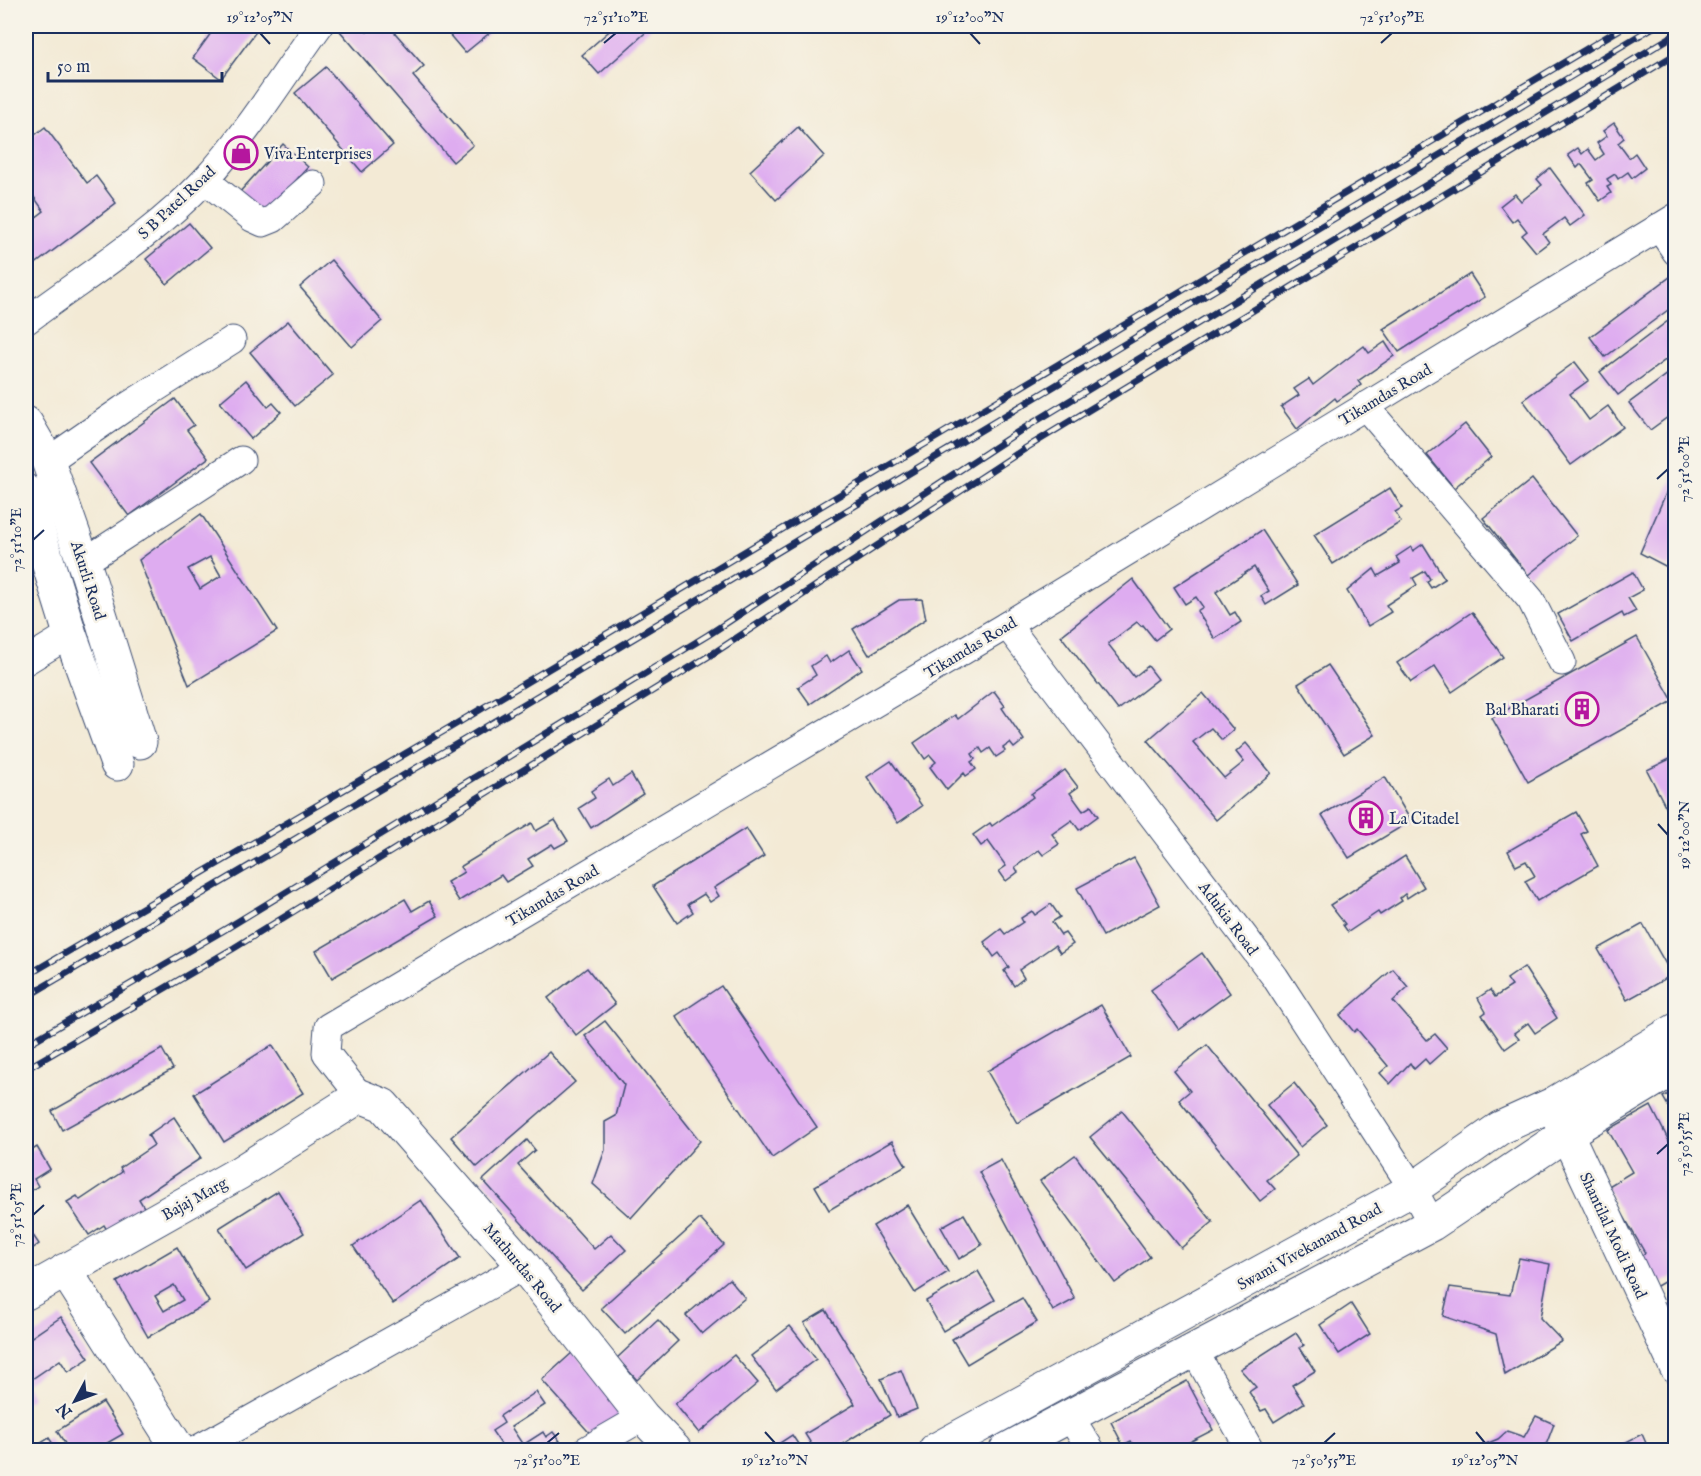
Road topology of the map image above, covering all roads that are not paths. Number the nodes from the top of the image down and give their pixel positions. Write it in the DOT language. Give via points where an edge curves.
graph roads {
  1 [pos="318,26"];
  2 [pos="205,180"];
  3 [pos="314,184"];
  4 [pos="1667,222"];
  5 [pos="1676,252"];
  6 [pos="26,321"];
  7 [pos="232,340"];
  8 [pos="1365,406"];
  9 [pos="26,423"];
  10 [pos="241,460"];
  11 [pos="48,461"];
  12 [pos="26,491"];
  13 [pos="84,562"];
  14 [pos="1007,625"];
  15 [pos="70,634"];
  16 [pos="26,661"];
  17 [pos="1562,662"];
  18 [pos="140,742"];
  19 [pos="117,764"];
  20 [pos="1676,1030"];
  21 [pos="1676,1067"];
  22 [pos="360,1096"];
  23 [pos="1553,1104"];
  24 [pos="1566,1134"];
  25 [pos="1413,1189"];
  26 [pos="1432,1224"];
  27 [pos="524,1266"];
  28 [pos="65,1270"];
  29 [pos="26,1293"];
  30 [pos="1194,1350"];
  31 [pos="1676,1366"];
  32 [pos="643,1417"];
  33 [pos="1070,1417"];
  34 [pos="179,1450"];
  35 [pos="196,1450"];
  36 [pos="586,1450"];
  37 [pos="675,1450"];
  38 [pos="935,1450"];
  39 [pos="1006,1450"];
  40 [pos="1091,1450"];
  41 [pos="1250,1450"];
  1 -- 2 [label="street, S B Patel Road"];
  2 -- 3 [label="street" via="263,223"];
  2 -- 6 [label="street, S B Patel Road" via="156,226"];
  4 -- 5 [label="street"];
  4 -- 8 [label="street, Tikamdas Road"];
  7 -- 11 [label="street"];
  8 -- 14 [label="street, Tikamdas Road"];
  8 -- 17 [label="street" via="1531,600"];
  9 -- 11 [label="street, Akurli Road"];
  10 -- 13 [label="street"];
  11 -- 13 [label="street, Akurli Road"];
  12 -- 15 [label="street, Akurli Road"];
  13 -- 18 [label="street, Akurli Road"];
  14 -- 22 [label="street, Tikamdas Road" via="328,1028 327,1053"];
  14 -- 25 [label="street, Adukia Road" via="1275,977"];
  15 -- 16 [label="street"];
  15 -- 19 [label="street, Akurli Road"];
  20 -- 23 [label="street, Swami Vivekanand Road"];
  21 -- 24 [label="street"];
  22 -- 27 [label="street, Mathurdas Road" via="383,1105"];
  22 -- 28 [label="street, Bajaj Marg" via="239,1173"];
  23 -- 24 [label="street, Shantilal Modi Road"];
  23 -- 25 [label="street, Swami Vivekanand Road" via="1500,1128"];
  24 -- 26 [label="street"];
  24 -- 31 [label="street, Shantilal Modi Road"];
  25 -- 26 [label="street, Adukia Road"];
  25 -- 38 [label="street, Swami Vivekanand Road"];
  26 -- 30 [label="street"];
  27 -- 32 [label="street, Mathurdas Road"];
  27 -- 35 [label="street"];
  28 -- 29 [label="street, Bajaj Marg"];
  28 -- 34 [label="street"];
  30 -- 33 [label="street"];
  30 -- 41 [label="street"];
  32 -- 36 [label="street"];
  32 -- 37 [label="street, Mathurdas Road"];
  33 -- 39 [label="street"];
  33 -- 40 [label="street"];
}
